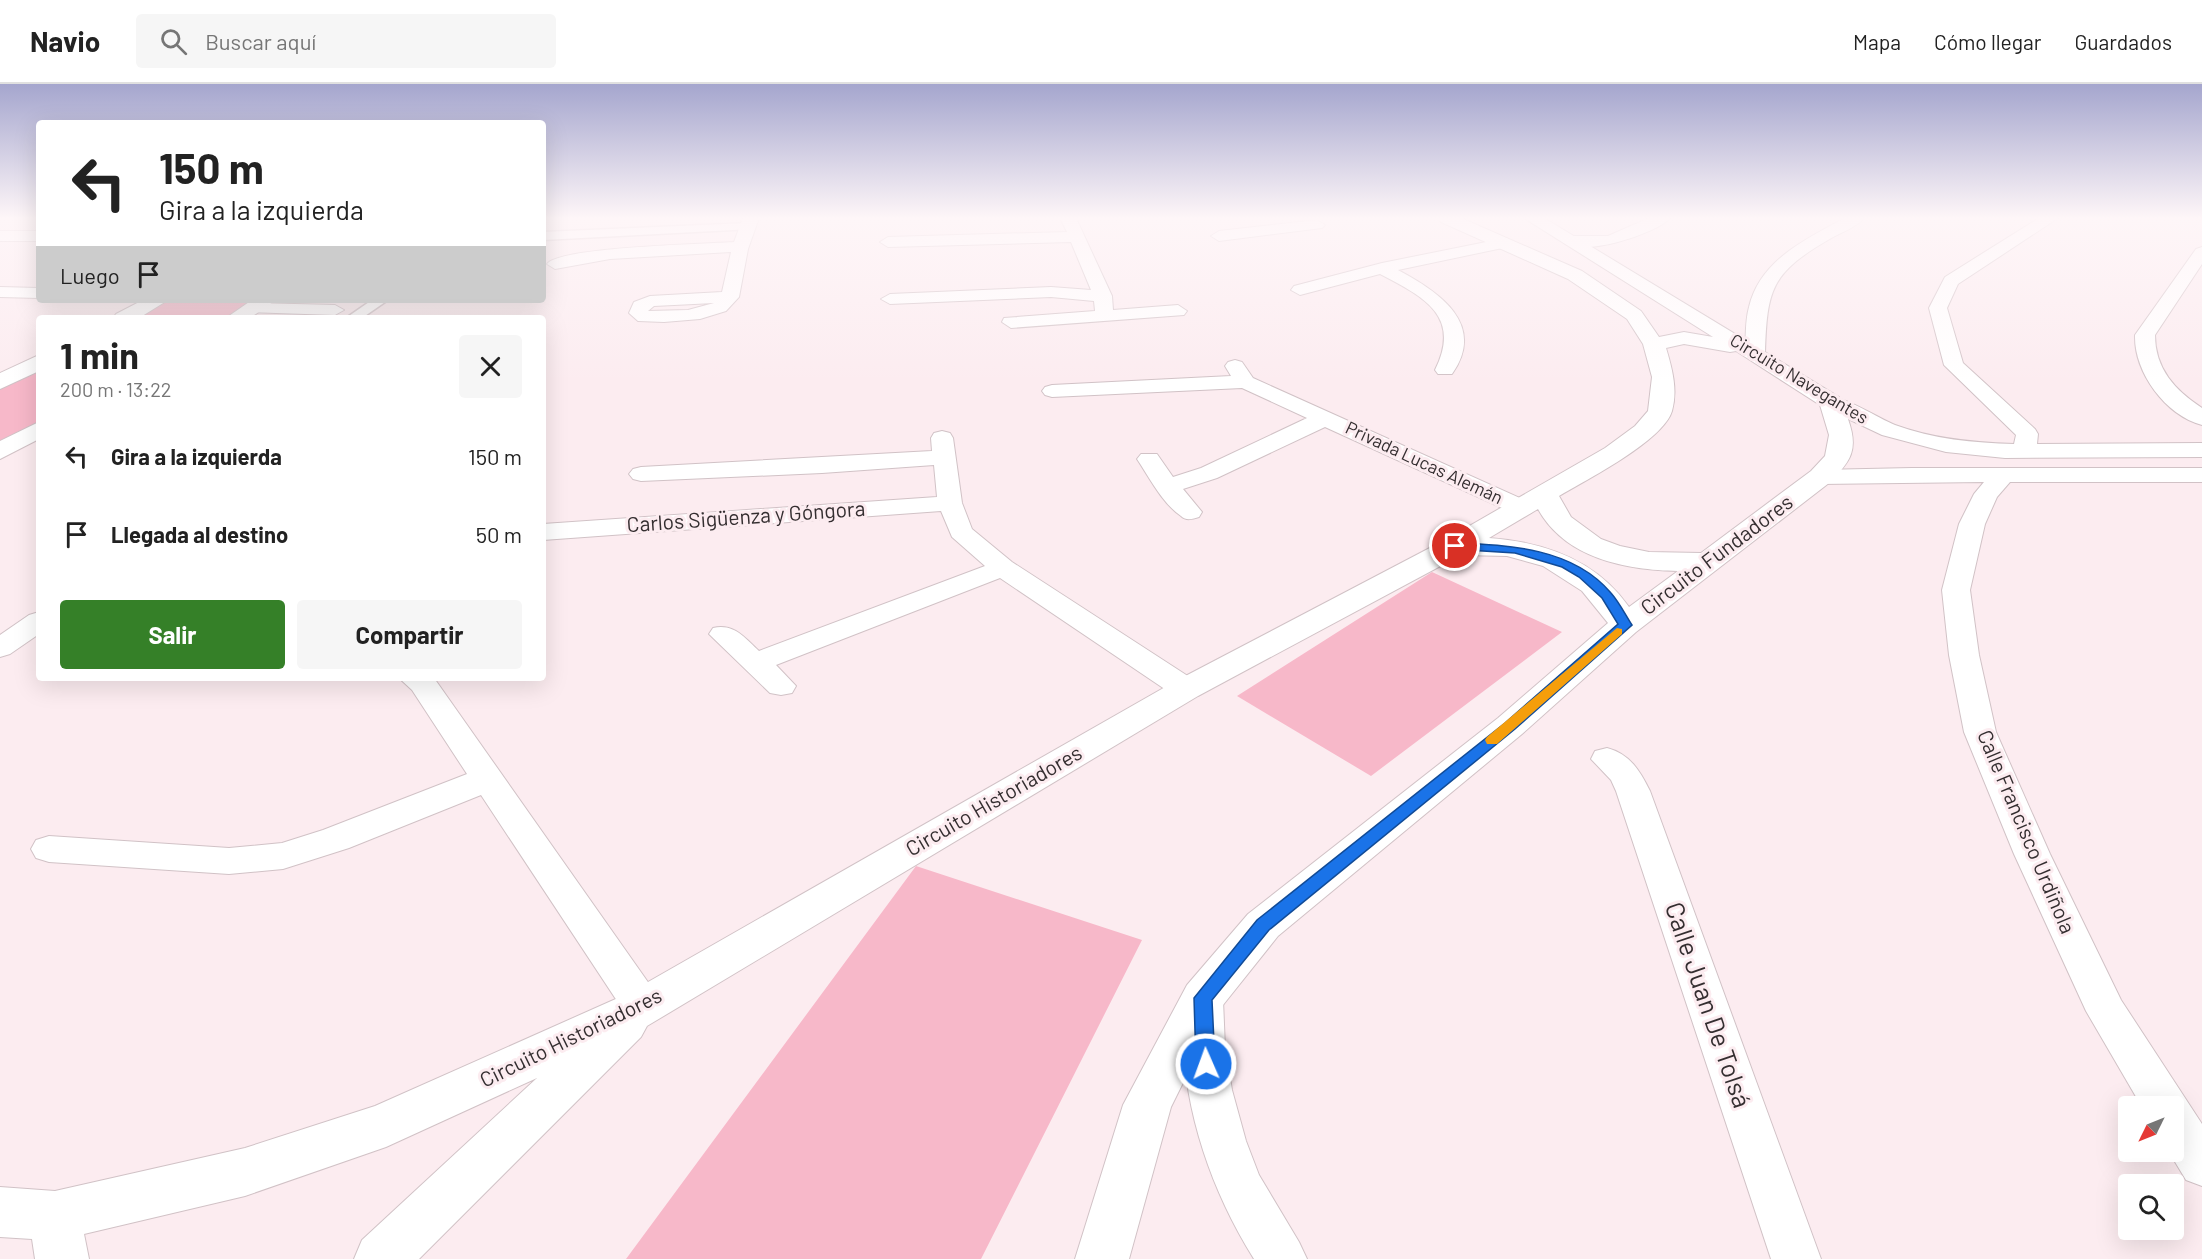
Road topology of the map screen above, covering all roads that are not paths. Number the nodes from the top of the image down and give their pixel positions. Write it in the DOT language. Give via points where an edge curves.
graph roads {
  1 [pos="735,273"];
  2 [pos="1092,273"];
  3 [pos="1364,273"];
  4 [pos="1391,273"];
  5 [pos="1568,273"];
  6 [pos="1623,273"];
  7 [pos="1776,273"];
  8 [pos="1964,273"];
  9 [pos="2188,273"];
  10 [pos="1095,280"];
  11 [pos="1300,290"];
  12 [pos="0,292"];
  13 [pos="1051,292"];
  14 [pos="36,293"];
  15 [pos="1102,296"];
  16 [pos="730,297"];
  17 [pos="890,299"];
  18 [pos="152,303"];
  19 [pos="376,303"];
  20 [pos="252,309"];
  21 [pos="334,310"];
  22 [pos="1178,311"];
  23 [pos="129,315"];
  24 [pos="358,315"];
  25 [pos="1104,316"];
  26 [pos="1702,321"];
  27 [pos="1011,322"];
  28 [pos="1648,334"];
  29 [pos="1755,353"];
  30 [pos="36,364"];
  31 [pos="1444,370"];
  32 [pos="0,382"];
  33 [pos="1052,392"];
  34 [pos="1831,402"];
  35 [pos="1326,418"];
  36 [pos="2202,418"];
  37 [pos="36,431"];
  38 [pos="1903,436"];
  39 [pos="2202,450"];
  40 [pos="0,451"];
  41 [pos="1149,459"];
  42 [pos="2014,463"];
  43 [pos="822,466"];
  44 [pos="641,474"];
  45 [pos="1912,475"];
  46 [pos="1820,477"];
  47 [pos="2197,477"];
  48 [pos="1167,486"];
  49 [pos="1533,501"];
  50 [pos="950,503"];
  51 [pos="825,512"];
  52 [pos="1190,512"];
  53 [pos="546,532"];
  54 [pos="1455,546"];
  55 [pos="1707,562"];
  56 [pos="1003,568"];
  57 [pos="36,623"];
  58 [pos="1625,625"];
  59 [pos="723,634"];
  60 [pos="0,648"];
  61 [pos="755,663"];
  62 [pos="418,681"];
  63 [pos="781,686"];
  64 [pos="1186,689"];
  65 [pos="1607,759"];
  66 [pos="488,779"];
  67 [pos="49,849"];
  68 [pos="1203,998"];
  69 [pos="643,1006"];
  70 [pos="2159,1096"];
  71 [pos="2184,1135"];
  72 [pos="2202,1165"];
  73 [pos="0,1212"];
  74 [pos="58,1238"];
  75 [pos="381,1259"];
  76 [pos="1102,1259"];
  77 [pos="1282,1259"];
  78 [pos="1796,1259"];
  1 -- 16 [label="street"];
  2 -- 10 [label="street"];
  3 -- 11 [label="street"];
  4 -- 31 [label="street" via="1431,297 1453,325 1455,347"];
  5 -- 28 [label="street, Circuito Historiadores" via="1616,300"];
  6 -- 26 [label="street, Circuito Navegantes"];
  7 -- 29 [label="street" via="1764,285 1758,306"];
  8 -- 42 [label="street" via="1951,281 1938,308 1954,365 2027,434"];
  9 -- 36 [label="street" via="2145,334 2143,348 2163,388"];
  10 -- 13 [label="street"];
  10 -- 15 [label="street"];
  12 -- 14 [label="street"];
  13 -- 15 [label="street"];
  13 -- 17 [label="street"];
  15 -- 25 [label="street"];
  18 -- 23 [label="street"];
  19 -- 24 [label="street"];
  20 -- 21 [label="street"];
  22 -- 25 [label="street"];
  25 -- 27 [label="street"];
  26 -- 28 [label="street"];
  26 -- 29 [label="street, Circuito Navegantes"];
  28 -- 29 [label="street"];
  28 -- 49 [label="street, Circuito Historiadores" via="1664,377 1660,412 1631,442"];
  29 -- 34 [label="street, Circuito Navegantes"];
  30 -- 32 [label="street"];
  33 -- 35 [label="street, Privada Lucas Alemán" via="1240,374"];
  34 -- 38 [label="street, Circuito Navegantes" via="1856,418"];
  34 -- 46 [label="street, Circuito Fundadores" via="1842,451 1838,462"];
  35 -- 48 [label="street, Privada Lucas Alemán" via="1209,472"];
  35 -- 49 [label="street, Privada Lucas Alemán"];
  37 -- 40 [label="street"];
  38 -- 42 [label="street, Circuito Navegantes"];
  38 -- 45 [label="street" via="1889,452 1896,464"];
  39 -- 42 [label="street, Circuito Navegantes"];
  41 -- 48 [label="street"];
  42 -- 45 [label="street"];
  42 -- 47 [label="street"];
  42 -- 70 [label="street, Calle Francisco Urdiñola" via="1982,500 1956,590 1980,732 2106,1011"];
  43 -- 44 [label="street"];
  43 -- 50 [label="street" via="942,448"];
  43 -- 51 [label="street"];
  45 -- 46 [label="street"];
  46 -- 55 [label="street, Circuito Fundadores"];
  48 -- 52 [label="street"];
  49 -- 54 [label="street, Circuito Historiadores"];
  49 -- 55 [label="street" via="1591,544 1664,562"];
  50 -- 51 [label="street, Carlos Sigüenza y Góngora"];
  50 -- 56 [label="street" via="961,532"];
  51 -- 53 [label="street, Carlos Sigüenza y Góngora"];
  54 -- 58 [label="street" via="1516,549 1566,565 1606,595"];
  54 -- 64 [label="street, Circuito Historiadores"];
  55 -- 58 [label="street, Circuito Fundadores"];
  56 -- 61 [label="street"];
  56 -- 64 [label="street"];
  57 -- 60 [label="street"];
  58 -- 68 [label="street, Circuito Fundadores" via="1510,726 1263,925"];
  59 -- 61 [label="street"];
  61 -- 63 [label="street"];
  62 -- 66 [label="street"];
  64 -- 69 [label="street, Circuito Historiadores"];
  65 -- 78 [label="street, Calle Juan De Tolsá" via="1625,774 1633,791"];
  66 -- 67 [label="street" via="283,856 230,861"];
  66 -- 69 [label="street"];
  68 -- 76 [label="street, Circuito Fundadores" via="1148,1105"];
  68 -- 77 [label="street" via="1206,1064 1219,1132 1254,1212"];
  69 -- 74 [label="street, Circuito Historiadores" via="386,1125"];
  69 -- 75 [label="street"];
  71 -- 72 [label="street"];
  73 -- 74 [label="street, Circuito Historiadores"];
}
